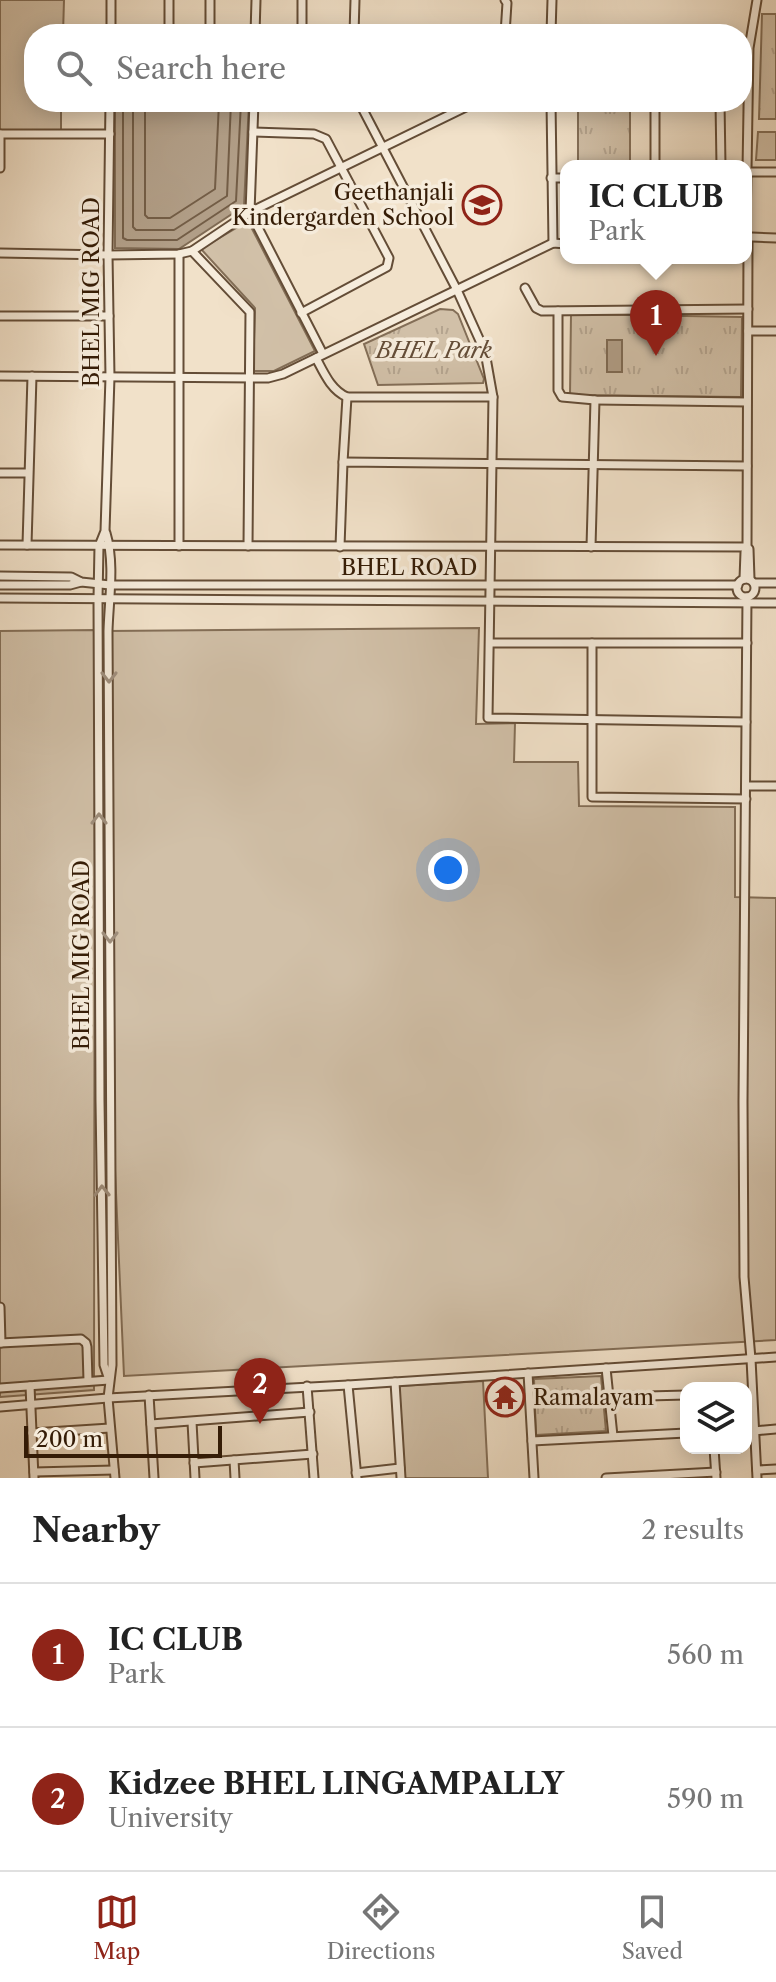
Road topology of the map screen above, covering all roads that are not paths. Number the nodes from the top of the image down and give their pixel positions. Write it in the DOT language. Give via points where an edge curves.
graph roads {
  1 [pos="111,0"];
  2 [pos="169,0"];
  3 [pos="210,0"];
  4 [pos="256,0"];
  5 [pos="302,0"];
  6 [pos="355,0"];
  7 [pos="505,0"];
  8 [pos="552,0"];
  9 [pos="757,0"];
  10 [pos="111,24"];
  11 [pos="169,24"];
  12 [pos="210,24"];
  13 [pos="255,24"];
  14 [pos="302,24"];
  15 [pos="354,24"];
  16 [pos="506,24"];
  17 [pos="551,24"];
  18 [pos="752,24"];
  19 [pos="110,112"];
  20 [pos="254,112"];
  21 [pos="364,112"];
  22 [pos="456,112"];
  23 [pos="551,112"];
  24 [pos="655,112"];
  25 [pos="720,112"];
  26 [pos="747,112"];
  27 [pos="253,132"];
  28 [pos="0,134"];
  29 [pos="110,134"];
  30 [pos="383,148"];
  31 [pos="655,160"];
  32 [pos="721,160"];
  33 [pos="747,160"];
  34 [pos="0,168"];
  35 [pos="341,168"];
  36 [pos="752,172"];
  37 [pos="776,172"];
  38 [pos="551,178"];
  39 [pos="560,178"];
  40 [pos="250,212"];
  41 [pos="752,237"];
  42 [pos="776,238"];
  43 [pos="553,243"];
  44 [pos="560,244"];
  45 [pos="192,251"];
  46 [pos="0,253"];
  47 [pos="179,254"];
  48 [pos="108,255"];
  49 [pos="748,264"];
  50 [pos="525,288"];
  51 [pos="457,290"];
  52 [pos="748,309"];
  53 [pos="558,311"];
  54 [pos="301,313"];
  55 [pos="0,316"];
  56 [pos="109,316"];
  57 [pos="748,331"];
  58 [pos="776,331"];
  59 [pos="320,356"];
  60 [pos="0,376"];
  61 [pos="32,376"];
  62 [pos="110,377"];
  63 [pos="180,377"];
  64 [pos="249,379"];
  65 [pos="347,397"];
  66 [pos="493,397"];
  67 [pos="595,400"];
  68 [pos="747,402"];
  69 [pos="343,462"];
  70 [pos="491,463"];
  71 [pos="593,464"];
  72 [pos="747,466"];
  73 [pos="0,473"];
  74 [pos="28,473"];
  75 [pos="105,531"];
  76 [pos="0,545"];
  77 [pos="27,545"];
  78 [pos="99,546"];
  79 [pos="109,546"];
  80 [pos="179,546"];
  81 [pos="248,546"];
  82 [pos="340,547"];
  83 [pos="491,547"];
  84 [pos="591,547"];
  85 [pos="747,547"];
  86 [pos="0,576"];
  87 [pos="81,582"];
  88 [pos="746,582"];
  89 [pos="776,583"];
  90 [pos="98,584"];
  91 [pos="0,585"];
  92 [pos="110,585"];
  93 [pos="490,585"];
  94 [pos="0,598"];
  95 [pos="98,599"];
  96 [pos="109,599"];
  97 [pos="747,600"];
  98 [pos="490,601"];
  99 [pos="776,603"];
  100 [pos="490,643"];
  101 [pos="592,643"];
  102 [pos="747,643"];
  103 [pos="592,720"];
  104 [pos="746,722"];
  105 [pos="746,786"];
  106 [pos="776,786"];
  107 [pos="746,799"];
  108 [pos="0,1307"];
  109 [pos="1,1343"];
  110 [pos="776,1357"];
  111 [pos="751,1359"];
  112 [pos="606,1368"];
  113 [pos="528,1373"];
  114 [pos="109,1380"];
  115 [pos="88,1381"];
  116 [pos="395,1382"];
  117 [pos="750,1382"];
  118 [pos="348,1385"];
  119 [pos="30,1386"];
  120 [pos="307,1386"];
  121 [pos="0,1388"];
  122 [pos="149,1395"];
  123 [pos="680,1395"];
  124 [pos="609,1397"];
  125 [pos="108,1398"];
  126 [pos="31,1405"];
  127 [pos="0,1407"];
  128 [pos="310,1412"];
  129 [pos="752,1416"];
  130 [pos="192,1422"];
  131 [pos="151,1424"];
  132 [pos="110,1428"];
  133 [pos="776,1429"];
  134 [pos="754,1431"];
  135 [pos="32,1433"];
  136 [pos="680,1433"];
  137 [pos="613,1436"];
  138 [pos="532,1441"];
  139 [pos="313,1454"];
  140 [pos="714,1454"];
  141 [pos="234,1460"];
  142 [pos="194,1463"];
  143 [pos="400,1468"];
  144 [pos="776,1469"];
  145 [pos="114,1474"];
  146 [pos="757,1474"];
  147 [pos="34,1475"];
  148 [pos="356,1475"];
  149 [pos="716,1475"];
  150 [pos="154,1478"];
  151 [pos="195,1478"];
  152 [pos="235,1478"];
  153 [pos="314,1478"];
  154 [pos="401,1478"];
  155 [pos="534,1478"];
  156 [pos="606,1478"];
  1 -- 10 [label="street"];
  2 -- 11 [label="street"];
  3 -- 12 [label="street"];
  4 -- 13 [label="street"];
  5 -- 14 [label="street"];
  6 -- 15 [label="street"];
  7 -- 16 [label="street"];
  8 -- 17 [label="street"];
  9 -- 18 [label="street"];
  19 -- 29 [label="street, BHEL MIG ROAD"];
  20 -- 27 [label="street"];
  21 -- 30 [label="street"];
  22 -- 30 [label="street"];
  23 -- 38 [label="street"];
  24 -- 31 [label="street"];
  25 -- 32 [label="street"];
  26 -- 33 [label="street"];
  27 -- 35 [label="street" via="318,135 328,142"];
  27 -- 40 [label="street"];
  28 -- 29 [label="street"];
  28 -- 34 [label="street"];
  29 -- 48 [label="street, BHEL MIG ROAD"];
  30 -- 35 [label="street"];
  30 -- 51 [label="street"];
  35 -- 40 [label="street"];
  35 -- 54 [label="street" via="389,263"];
  36 -- 37 [label="street"];
  38 -- 39 [label="street"];
  38 -- 43 [label="street"];
  40 -- 45 [label="street"];
  40 -- 54 [label="street"];
  41 -- 42 [label="street"];
  43 -- 44 [label="street"];
  43 -- 51 [label="street"];
  45 -- 47 [label="street"];
  45 -- 64 [label="street" via="250,312"];
  46 -- 48 [label="street"];
  47 -- 48 [label="street"];
  47 -- 63 [label="street"];
  48 -- 56 [label="street, BHEL MIG ROAD"];
  49 -- 52 [label="street"];
  50 -- 53 [label="street" via="538,310"];
  51 -- 59 [label="street"];
  51 -- 66 [label="street" via="485,352"];
  52 -- 53 [label="street"];
  52 -- 57 [label="street"];
  53 -- 67 [label="street" via="558,390 562,397"];
  54 -- 59 [label="street"];
  55 -- 56 [label="street"];
  56 -- 62 [label="street, BHEL MIG ROAD"];
  57 -- 58 [label="street"];
  57 -- 68 [label="street"];
  59 -- 64 [label="street" via="283,374"];
  59 -- 65 [label="street" via="333,386"];
  60 -- 61 [label="street"];
  61 -- 62 [label="street"];
  61 -- 74 [label="street"];
  62 -- 63 [label="street"];
  62 -- 75 [label="street, BHEL MIG ROAD"];
  63 -- 64 [label="street"];
  63 -- 80 [label="street"];
  64 -- 81 [label="street"];
  65 -- 66 [label="street"];
  65 -- 69 [label="street"];
  66 -- 70 [label="street"];
  67 -- 68 [label="street"];
  67 -- 71 [label="street"];
  68 -- 72 [label="street"];
  69 -- 70 [label="street"];
  69 -- 82 [label="street"];
  70 -- 71 [label="street"];
  70 -- 83 [label="street"];
  71 -- 72 [label="street"];
  71 -- 84 [label="street"];
  72 -- 85 [label="street"];
  73 -- 74 [label="street"];
  74 -- 77 [label="street"];
  75 -- 78 [label="street, BHEL MIG ROAD"];
  75 -- 79 [label="street, BHEL MIG ROAD"];
  76 -- 77 [label="street"];
  77 -- 78 [label="street"];
  78 -- 79 [label="street"];
  78 -- 90 [label="street, BHEL MIG ROAD"];
  79 -- 80 [label="street"];
  79 -- 92 [label="street, BHEL MIG ROAD"];
  80 -- 81 [label="street"];
  81 -- 82 [label="street"];
  82 -- 83 [label="street"];
  83 -- 84 [label="street"];
  83 -- 93 [label="street"];
  84 -- 85 [label="street"];
  85 -- 88 [label="street"];
  86 -- 87 [label="street, BHEL ROAD" via="71,577"];
  87 -- 90 [label="street, BHEL ROAD"];
  87 -- 91 [label="street, BHEL ROAD"];
  88 -- 89 [label="street, BHEL ROAD"];
  88 -- 93 [label="street, BHEL ROAD"];
  88 -- 97 [label="street" via="739,593"];
  88 -- 97 [label="street" via="755,592"];
  90 -- 92 [label="street, BHEL ROAD"];
  90 -- 95 [label="street, BHEL MIG ROAD"];
  92 -- 93 [label="street, BHEL ROAD"];
  92 -- 96 [label="street, BHEL MIG ROAD"];
  93 -- 98 [label="street"];
  94 -- 95 [label="street"];
  95 -- 96 [label="street"];
  114 -- 95 [label="street, BHEL MIG ROAD, one-way" via="104,1365 101,1163"];
  96 -- 98 [label="street"];
  96 -- 114 [label="street, BHEL MIG ROAD, one-way"];
  97 -- 98 [label="street"];
  97 -- 99 [label="street"];
  97 -- 102 [label="street"];
  98 -- 100 [label="street"];
  100 -- 101 [label="street"];
  100 -- 103 [label="street" via="488,718"];
  101 -- 102 [label="street"];
  101 -- 103 [label="street"];
  102 -- 104 [label="street"];
  103 -- 104 [label="street"];
  103 -- 107 [label="street" via="592,797"];
  104 -- 105 [label="street"];
  105 -- 106 [label="street"];
  105 -- 107 [label="street"];
  107 -- 111 [label="street" via="743,1261"];
  108 -- 109 [label="street"];
  109 -- 115 [label="street" via="81,1339 87,1347"];
  110 -- 111 [label="street"];
  111 -- 112 [label="street"];
  111 -- 117 [label="street"];
  112 -- 113 [label="street"];
  112 -- 124 [label="street"];
  113 -- 116 [label="street"];
  113 -- 138 [label="street"];
  114 -- 115 [label="street"];
  114 -- 125 [label="street, BHEL MIG ROAD"];
  115 -- 119 [label="street"];
  116 -- 118 [label="street"];
  116 -- 143 [label="street"];
  118 -- 120 [label="street"];
  118 -- 148 [label="street"];
  119 -- 121 [label="street"];
  119 -- 126 [label="street"];
  120 -- 122 [label="street"];
  120 -- 128 [label="street"];
  122 -- 125 [label="street"];
  122 -- 131 [label="street"];
  123 -- 124 [label="street"];
  124 -- 137 [label="street"];
  125 -- 126 [label="street"];
  125 -- 132 [label="street, BHEL MIG ROAD"];
  126 -- 127 [label="street"];
  126 -- 135 [label="street"];
  128 -- 130 [label="street"];
  128 -- 139 [label="street"];
  129 -- 134 [label="street"];
  130 -- 131 [label="street"];
  130 -- 142 [label="street"];
  131 -- 150 [label="street"];
  132 -- 135 [label="street"];
  132 -- 145 [label="street, BHEL MIG ROAD"];
  133 -- 134 [label="street"];
  134 -- 146 [label="street"];
  135 -- 147 [label="street"];
  136 -- 137 [label="street"];
  137 -- 138 [label="street"];
  138 -- 155 [label="street"];
  139 -- 141 [label="street"];
  139 -- 153 [label="street"];
  140 -- 149 [label="street"];
  141 -- 142 [label="street"];
  141 -- 152 [label="street"];
  142 -- 151 [label="street"];
  143 -- 148 [label="street"];
  143 -- 154 [label="street"];
  144 -- 146 [label="street"];
  145 -- 147 [label="street"];
  149 -- 156 [label="street"];
}
